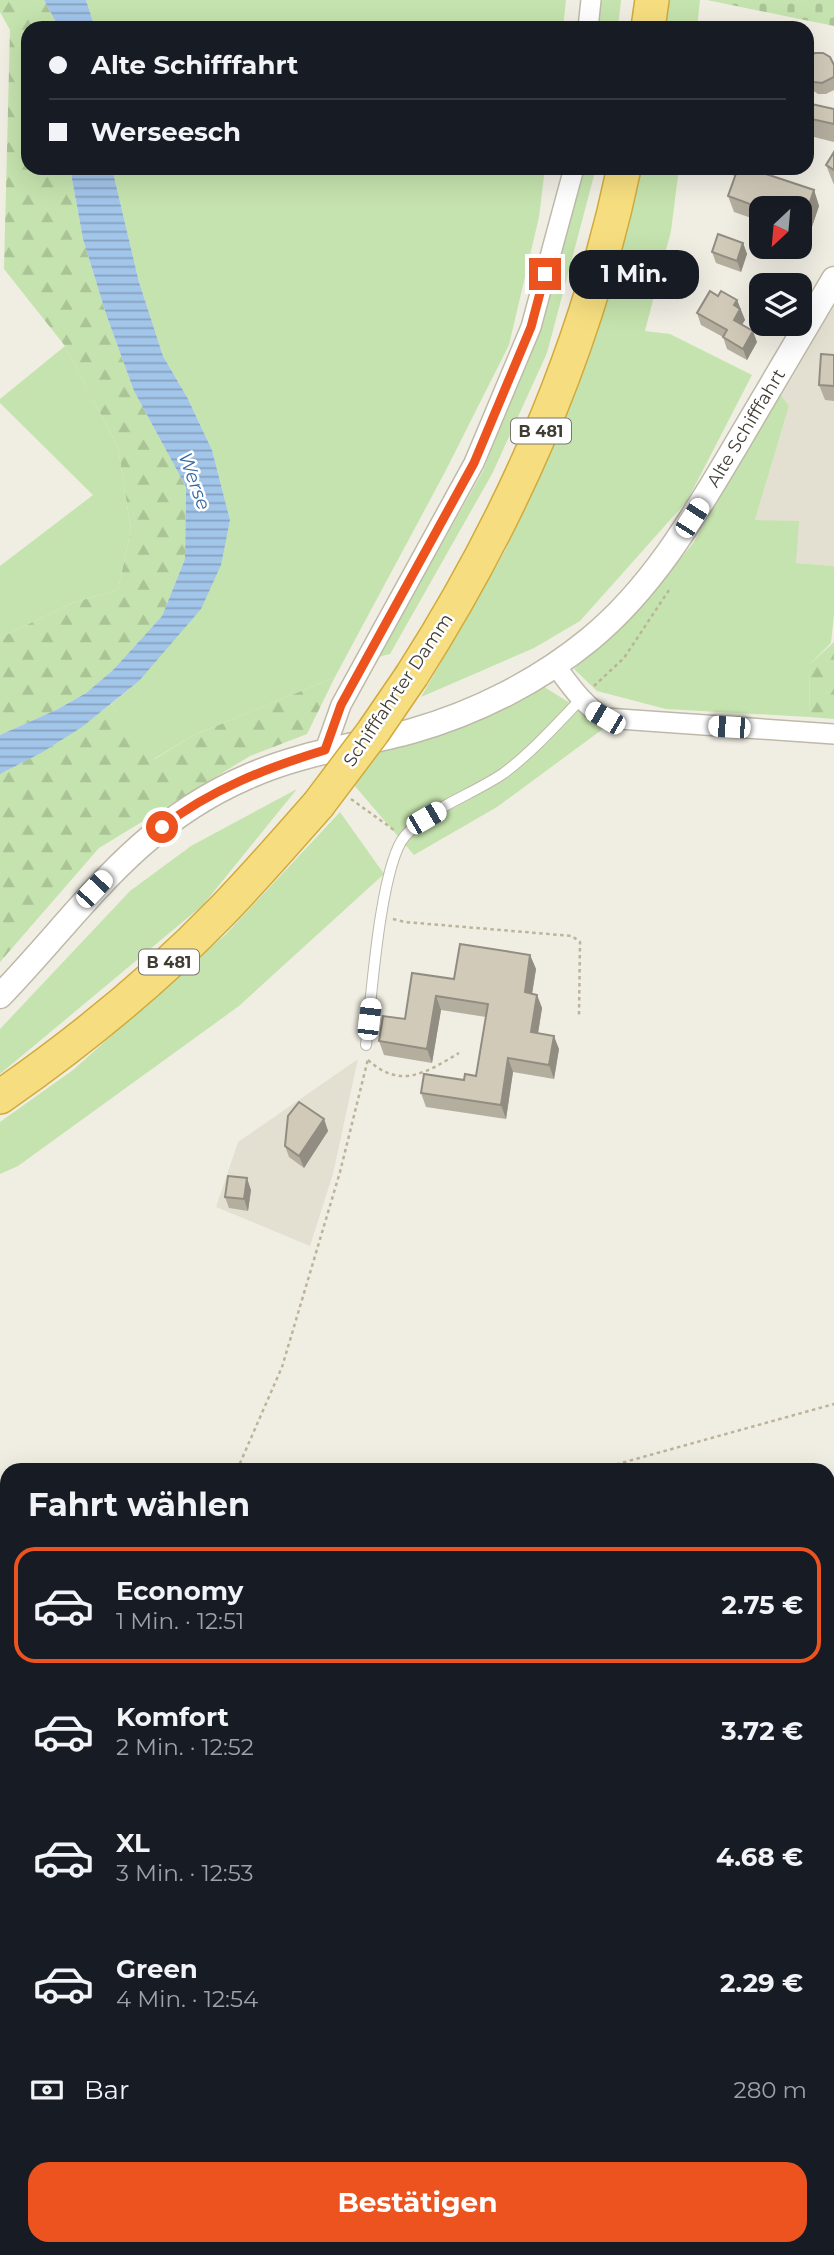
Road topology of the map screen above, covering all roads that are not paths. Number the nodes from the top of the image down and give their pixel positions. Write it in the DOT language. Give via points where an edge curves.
graph roads {
  1 [pos="591,0"];
  2 [pos="652,0"];
  3 [pos="589,21"];
  4 [pos="649,21"];
  5 [pos="571,175"];
  6 [pos="622,175"];
  7 [pos="834,279"];
  8 [pos="555,664"];
  9 [pos="581,699"];
  10 [pos="834,734"];
  11 [pos="325,750"];
  12 [pos="0,996"];
  13 [pos="366,1045"];
  14 [pos="0,1097"];
  1 -- 3 [label="street"];
  2 -- 4 [label="highway"];
  5 -- 11 [label="street" via="531,327 474,463 341,705"];
  6 -- 14 [label="highway, Schifffahrter Damm / B 481, bridge" via="594,283 552,405 502,516 412,675 318,804 220,913 127,999"];
  7 -- 8 [label="street, Alte Schifffahrt" via="668,554 618,613"];
  8 -- 9 [label="street"];
  8 -- 11 [label="street, Alte Schifffahrt" via="520,686 446,720"];
  9 -- 10 [label="street" via="605,718"];
  9 -- 13 [label="lane" via="505,772 426,818 404,838 391,868 382,916"];
  11 -- 12 [label="street, Alte Schifffahrt" via="246,777 180,813 144,840"];
}
